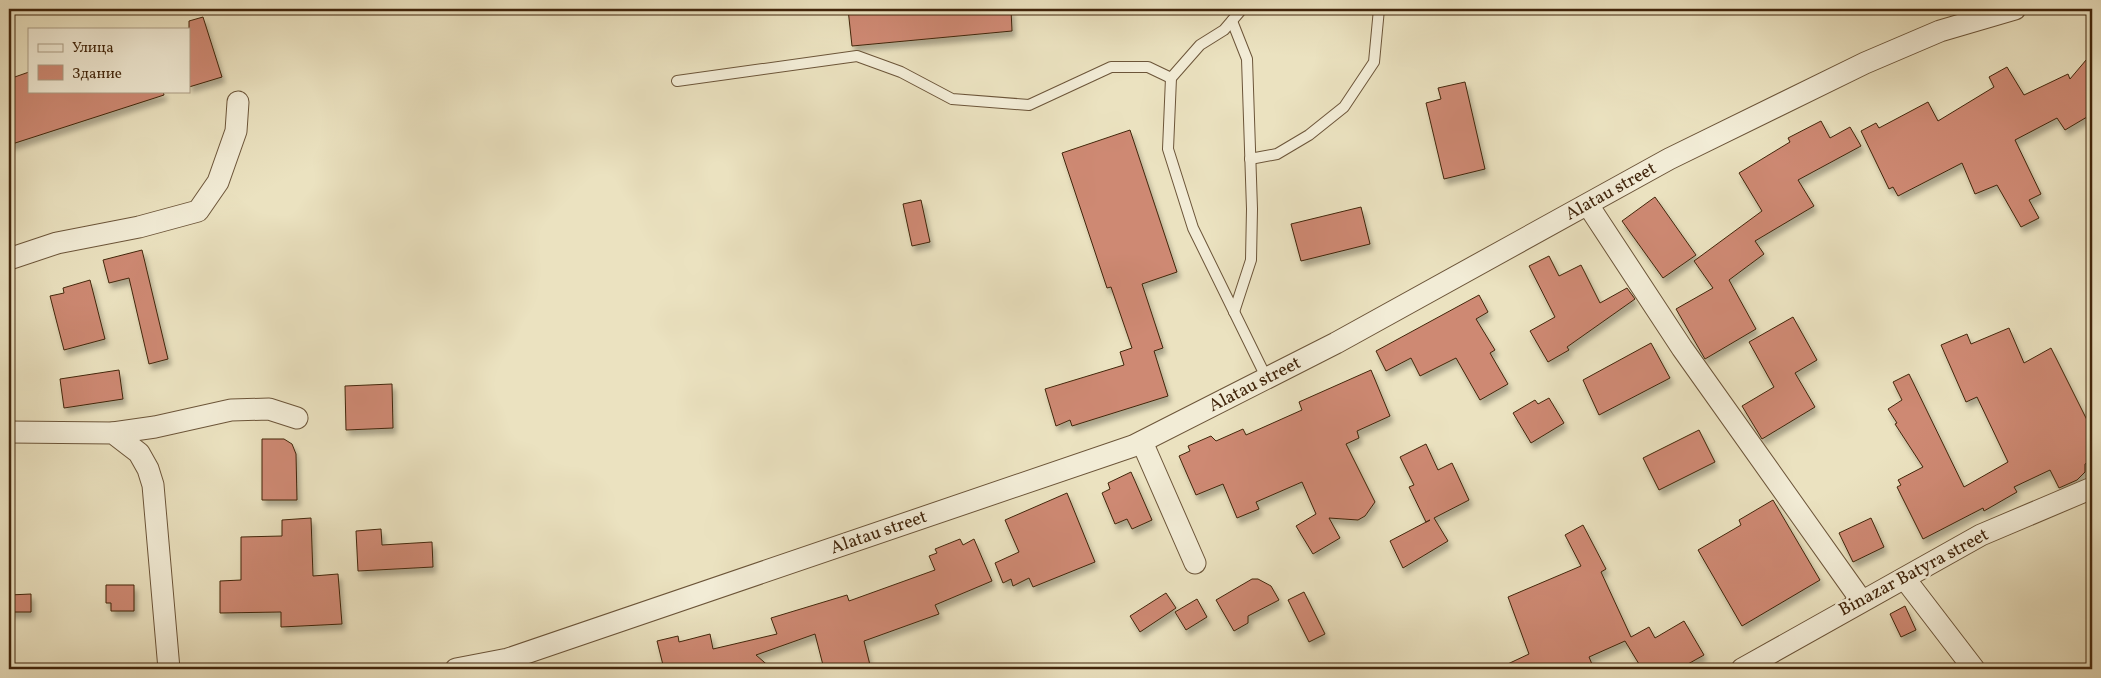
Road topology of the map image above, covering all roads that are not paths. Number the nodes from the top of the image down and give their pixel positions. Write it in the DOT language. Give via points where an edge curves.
graph roads {
  1 [pos="1242,9"];
  2 [pos="1379,9"];
  3 [pos="2015,9"];
  4 [pos="1232,20"];
  5 [pos="1171,78"];
  6 [pos="676,81"];
  7 [pos="238,102"];
  8 [pos="1250,159"];
  9 [pos="1588,205"];
  10 [pos="9,259"];
  11 [pos="1234,312"];
  12 [pos="1267,379"];
  13 [pos="296,418"];
  14 [pos="9,432"];
  15 [pos="113,433"];
  16 [pos="1142,442"];
  17 [pos="2092,488"];
  18 [pos="1196,563"];
  19 [pos="1905,579"];
  20 [pos="1861,600"];
  21 [pos="509,664"];
  22 [pos="169,669"];
  23 [pos="456,669"];
  24 [pos="1742,669"];
  25 [pos="1974,669"];
  1 -- 4 [label="lane"];
  2 -- 8 [label="lane" via="1374,62 1344,107 1309,136 1277,154"];
  3 -- 9 [label="street, Alatau street" via="1940,31 1865,63 1670,159"];
  4 -- 5 [label="lane" via="1224,30 1200,46"];
  4 -- 8 [label="lane" via="1247,60"];
  5 -- 6 [label="lane" via="1148,67 1111,67 1028,105 952,99 901,72 857,56"];
  5 -- 11 [label="lane" via="1168,149 1193,228"];
  7 -- 10 [label="street" via="236,131 218,182 198,211 57,243"];
  8 -- 11 [label="lane" via="1251,260"];
  9 -- 12 [label="street, Alatau street"];
  9 -- 20 [label="street" via="1682,348"];
  11 -- 12 [label="lane"];
  12 -- 16 [label="street, Alatau street"];
  13 -- 15 [label="street" via="269,409 231,410"];
  14 -- 15 [label="street"];
  15 -- 22 [label="street" via="140,453 153,486"];
  16 -- 18 [label="street"];
  16 -- 21 [label="street, Alatau street"];
  17 -- 19 [label="street, Binazar Batyra street" via="1980,535"];
  19 -- 20 [label="street, Binazar Batyra street"];
  19 -- 25 [label="street"];
  20 -- 24 [label="street, Binazar Batyra street"];
  21 -- 23 [label="street, Alatau street"];
}
